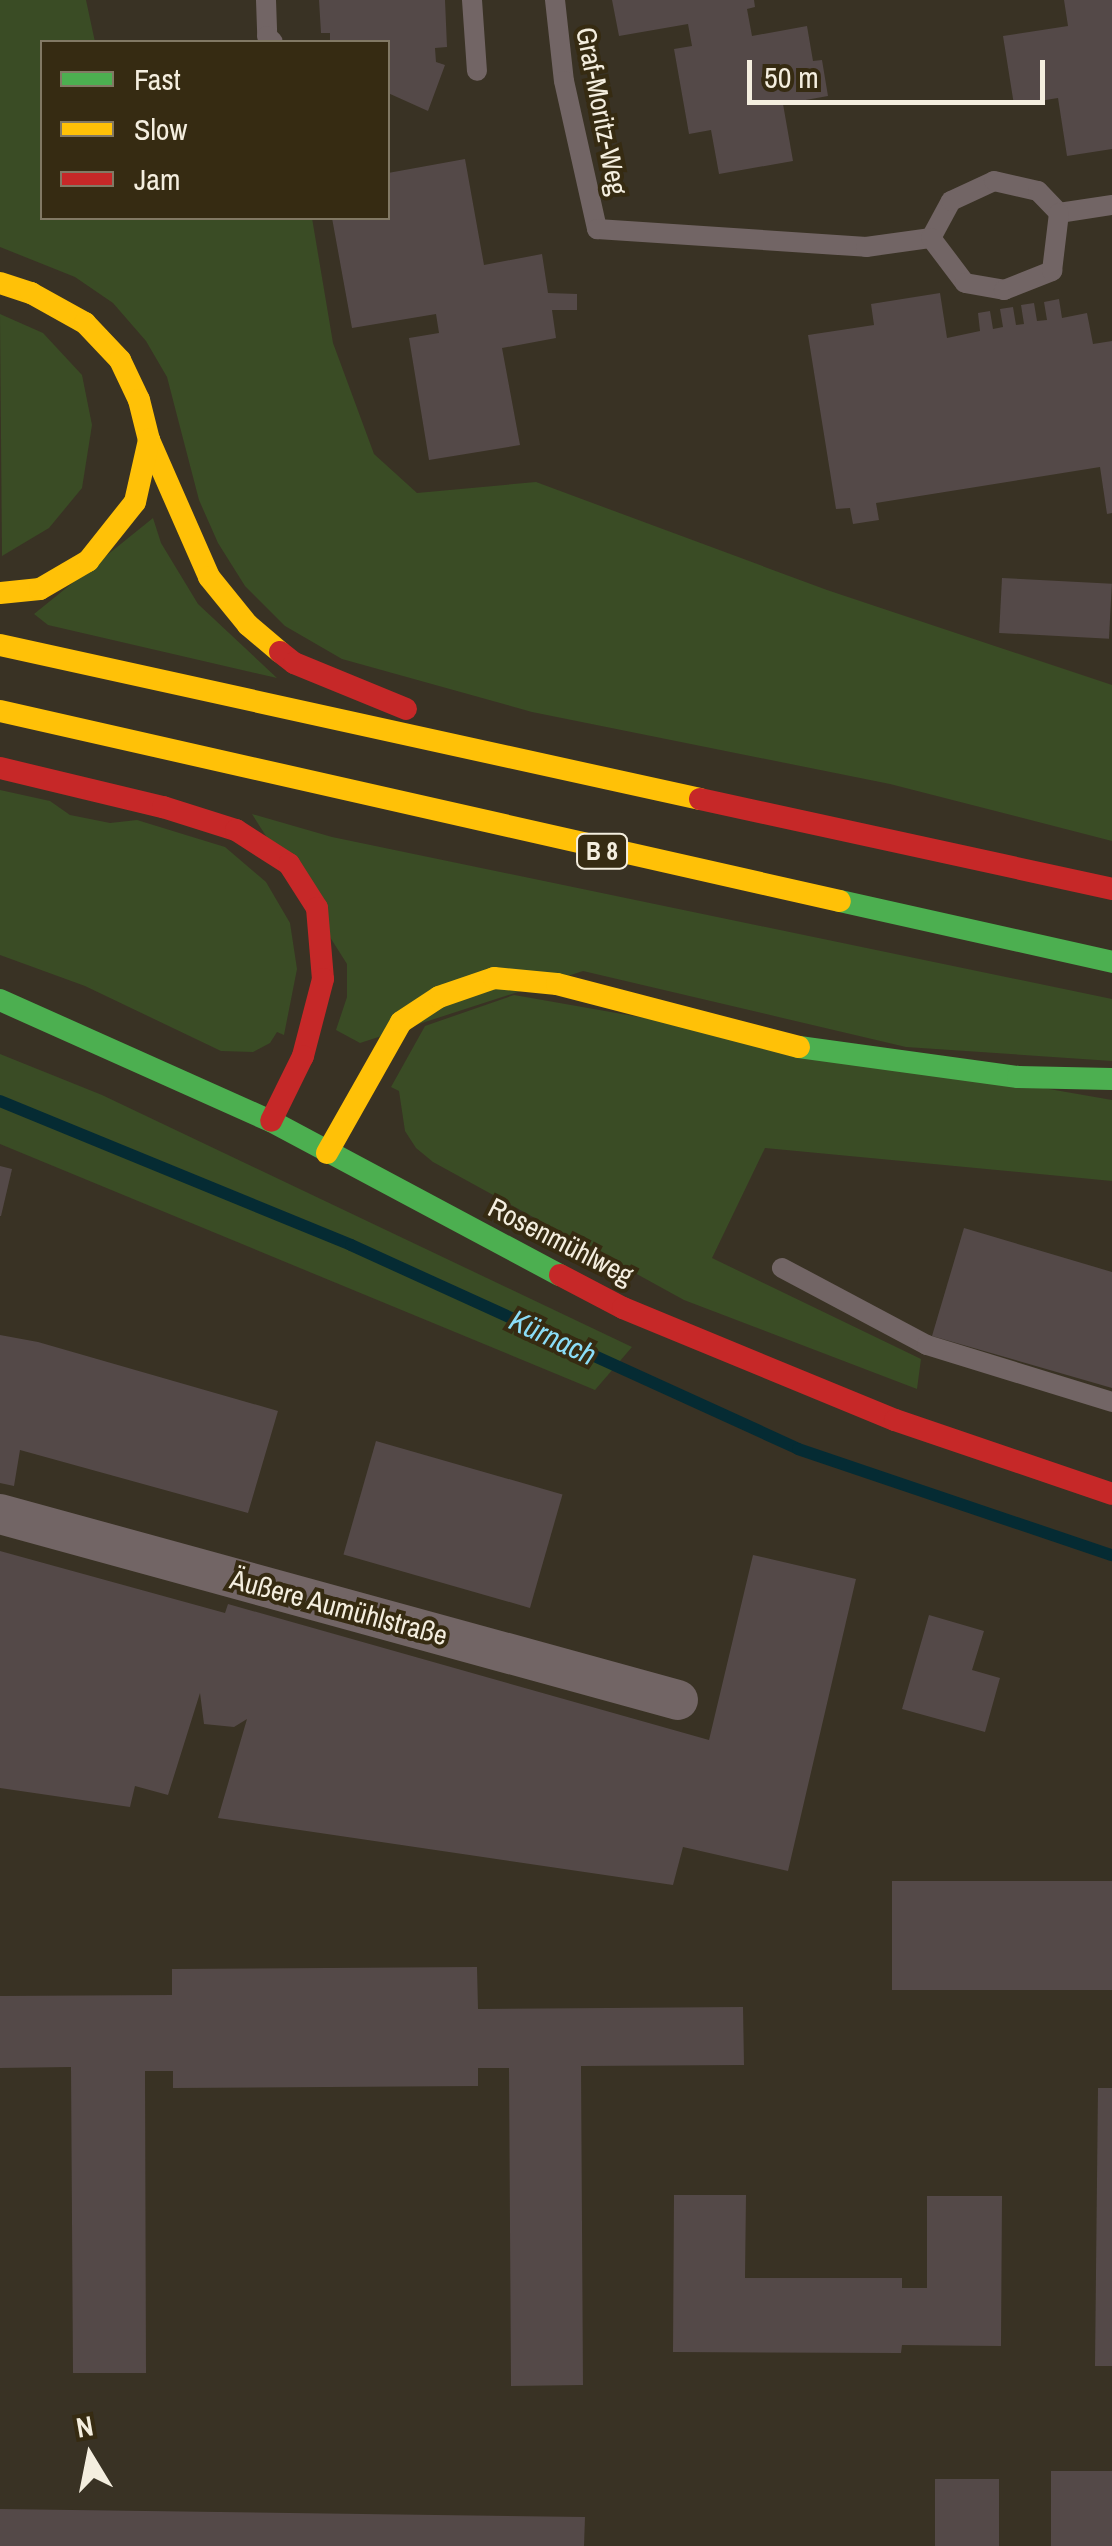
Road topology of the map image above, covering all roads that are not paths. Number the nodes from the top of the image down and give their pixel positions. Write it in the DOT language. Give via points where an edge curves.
graph roads {
  1 [pos="266,0"];
  2 [pos="472,0"];
  3 [pos="555,0"];
  4 [pos="270,40"];
  5 [pos="477,71"];
  6 [pos="1112,205"];
  7 [pos="1059,213"];
  8 [pos="931,238"];
  9 [pos="0,283"];
  10 [pos="149,440"];
  11 [pos="0,593"];
  12 [pos="0,645"];
  13 [pos="0,711"];
  14 [pos="445,744"];
  15 [pos="0,768"];
  16 [pos="1112,890"];
  17 [pos="1112,962"];
  18 [pos="0,1000"];
  19 [pos="1112,1079"];
  20 [pos="271,1121"];
  21 [pos="327,1153"];
  22 [pos="782,1268"];
  23 [pos="1112,1402"];
  24 [pos="1112,1494"];
  25 [pos="0,1514"];
  26 [pos="678,1700"];
  1 -- 4 [label="lane"];
  2 -- 5 [label="lane"];
  3 -- 8 [label="lane, Graf-Moritz-Weg" via="564,81 598,228 866,246"];
  6 -- 7 [label="lane"];
  7 -- 8 [label="lane" via="1038,191 994,181 951,200"];
  7 -- 8 [label="lane" via="1052,271 1004,290 965,283"];
  9 -- 10 [label="main road" via="85,323 120,360"];
  10 -- 11 [label="main road" via="135,502 88,561 40,589"];
  10 -- 14 [label="main road" via="208,577 248,625 294,663 417,714"];
  12 -- 14 [label="main road"];
  13 -- 17 [label="main road, B 8"];
  14 -- 16 [label="main road"];
  15 -- 20 [label="main road" via="236,830 289,864 318,908 323,979 303,1056"];
  18 -- 20 [label="main road, Rosenmühlweg"];
  19 -- 21 [label="main road" via="1018,1077 798,1047 557,984 494,978 438,997 401,1022"];
  20 -- 21 [label="main road, Rosenmühlweg"];
  21 -- 24 [label="main road, Rosenmühlweg" via="623,1308 894,1420"];
  22 -- 23 [label="lane" via="927,1345"];
  25 -- 26 [label="street, Äußere Aumühlstraße"];
}
